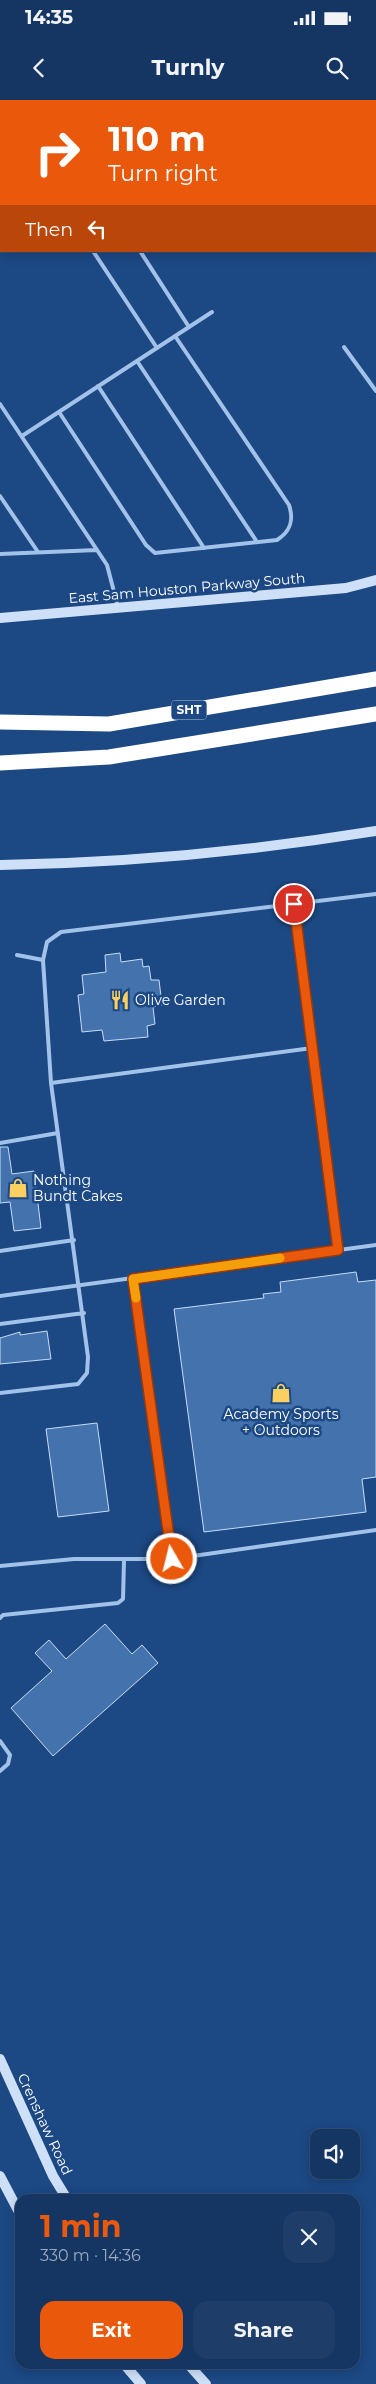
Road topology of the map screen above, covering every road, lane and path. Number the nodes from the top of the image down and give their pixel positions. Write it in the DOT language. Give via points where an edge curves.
graph roads {
  1 [pos="94,252"];
  2 [pos="141,252"];
  3 [pos="212,312"];
  4 [pos="189,327"];
  5 [pos="176,336"];
  6 [pos="344,347"];
  7 [pos="157,348"];
  8 [pos="137,361"];
  9 [pos="98,386"];
  10 [pos="376,391"];
  11 [pos="0,404"];
  12 [pos="59,412"];
  13 [pos="22,436"];
  14 [pos="0,496"];
  15 [pos="257,542"];
  16 [pos="204,548"];
  17 [pos="97,550"];
  18 [pos="38,552"];
  19 [pos="0,554"];
  20 [pos="376,580"];
  21 [pos="118,607"];
  22 [pos="0,618"];
  23 [pos="376,679"];
  24 [pos="376,714"];
  25 [pos="0,722"];
  26 [pos="0,763"];
  27 [pos="376,831"];
  28 [pos="0,865"];
  29 [pos="376,894"];
  30 [pos="294,904"];
  31 [pos="17,954"];
  32 [pos="43,960"];
  33 [pos="312,1048"];
  34 [pos="51,1083"];
  35 [pos="58,1133"];
  36 [pos="0,1143"];
  37 [pos="74,1240"];
  38 [pos="376,1245"];
  39 [pos="338,1250"];
  40 [pos="0,1251"];
  41 [pos="133,1279"];
  42 [pos="80,1286"];
  43 [pos="0,1296"];
  44 [pos="84,1314"];
  45 [pos="0,1324"];
  46 [pos="0,1393"];
  47 [pos="376,1530"];
  48 [pos="172,1559"];
  49 [pos="124,1561"];
  50 [pos="0,1566"];
  51 [pos="0,1618"];
  52 [pos="0,1741"];
  53 [pos="0,1771"];
  54 [pos="0,2059"];
  55 [pos="0,2176"];
  56 [pos="64,2194"];
  57 [pos="15,2204"];
  58 [pos="128,2369"];
  59 [pos="192,2369"];
  60 [pos="142,2384"];
  61 [pos="206,2384"];
  1 -- 7 [label="lane"];
  2 -- 4 [label="lane"];
  3 -- 4 [label="lane"];
  4 -- 5 [label="lane"];
  5 -- 7 [label="lane"];
  5 -- 15 [label="lane" via="289,505 291,524 286,534 277,540"];
  6 -- 10 [label="lane"];
  7 -- 8 [label="lane"];
  8 -- 9 [label="lane"];
  8 -- 15 [label="lane"];
  9 -- 12 [label="lane"];
  9 -- 16 [label="lane"];
  11 -- 13 [label="lane"];
  12 -- 13 [label="lane"];
  12 -- 16 [label="lane" via="146,545 156,553"];
  13 -- 17 [label="lane"];
  14 -- 18 [label="lane"];
  15 -- 16 [label="lane"];
  17 -- 18 [label="lane"];
  17 -- 21 [label="lane" via="107,565"];
  18 -- 19 [label="lane"];
  20 -- 21 [label="main road, East Sam Houston Parkway South" via="346,588"];
  21 -- 22 [label="main road, East Sam Houston Parkway South"];
  23 -- 25 [label="highway, SHT" via="109,724"];
  24 -- 26 [label="highway" via="109,757"];
  27 -- 28 [label="main road" via="158,857"];
  29 -- 30 [label="lane"];
  30 -- 32 [label="lane" via="61,932 47,942"];
  30 -- 33 [label="lane"];
  31 -- 32 [label="lane"];
  32 -- 34 [label="lane"];
  33 -- 34 [label="lane"];
  33 -- 39 [label="lane"];
  34 -- 35 [label="lane"];
  35 -- 36 [label="lane"];
  35 -- 37 [label="lane"];
  37 -- 40 [label="lane"];
  37 -- 42 [label="lane"];
  38 -- 39 [label="lane"];
  39 -- 41 [label="lane"];
  41 -- 42 [label="lane"];
  41 -- 48 [label="lane"];
  42 -- 43 [label="lane"];
  42 -- 44 [label="lane"];
  44 -- 45 [label="lane"];
  44 -- 46 [label="lane" via="88,1357 86,1373 78,1384"];
  47 -- 48 [label="lane"];
  48 -- 49 [label="lane"];
  49 -- 50 [label="lane" via="74,1559"];
  49 -- 51 [label="lane" via="123,1599 118,1603 3,1615"];
  52 -- 53 [label="lane" via="10,1755 8,1764"];
  54 -- 56 [label="main road, Crenshaw Road"];
  55 -- 57 [label="main road"];
  58 -- 60 [label="main road"];
  59 -- 61 [label="main road"];
}
